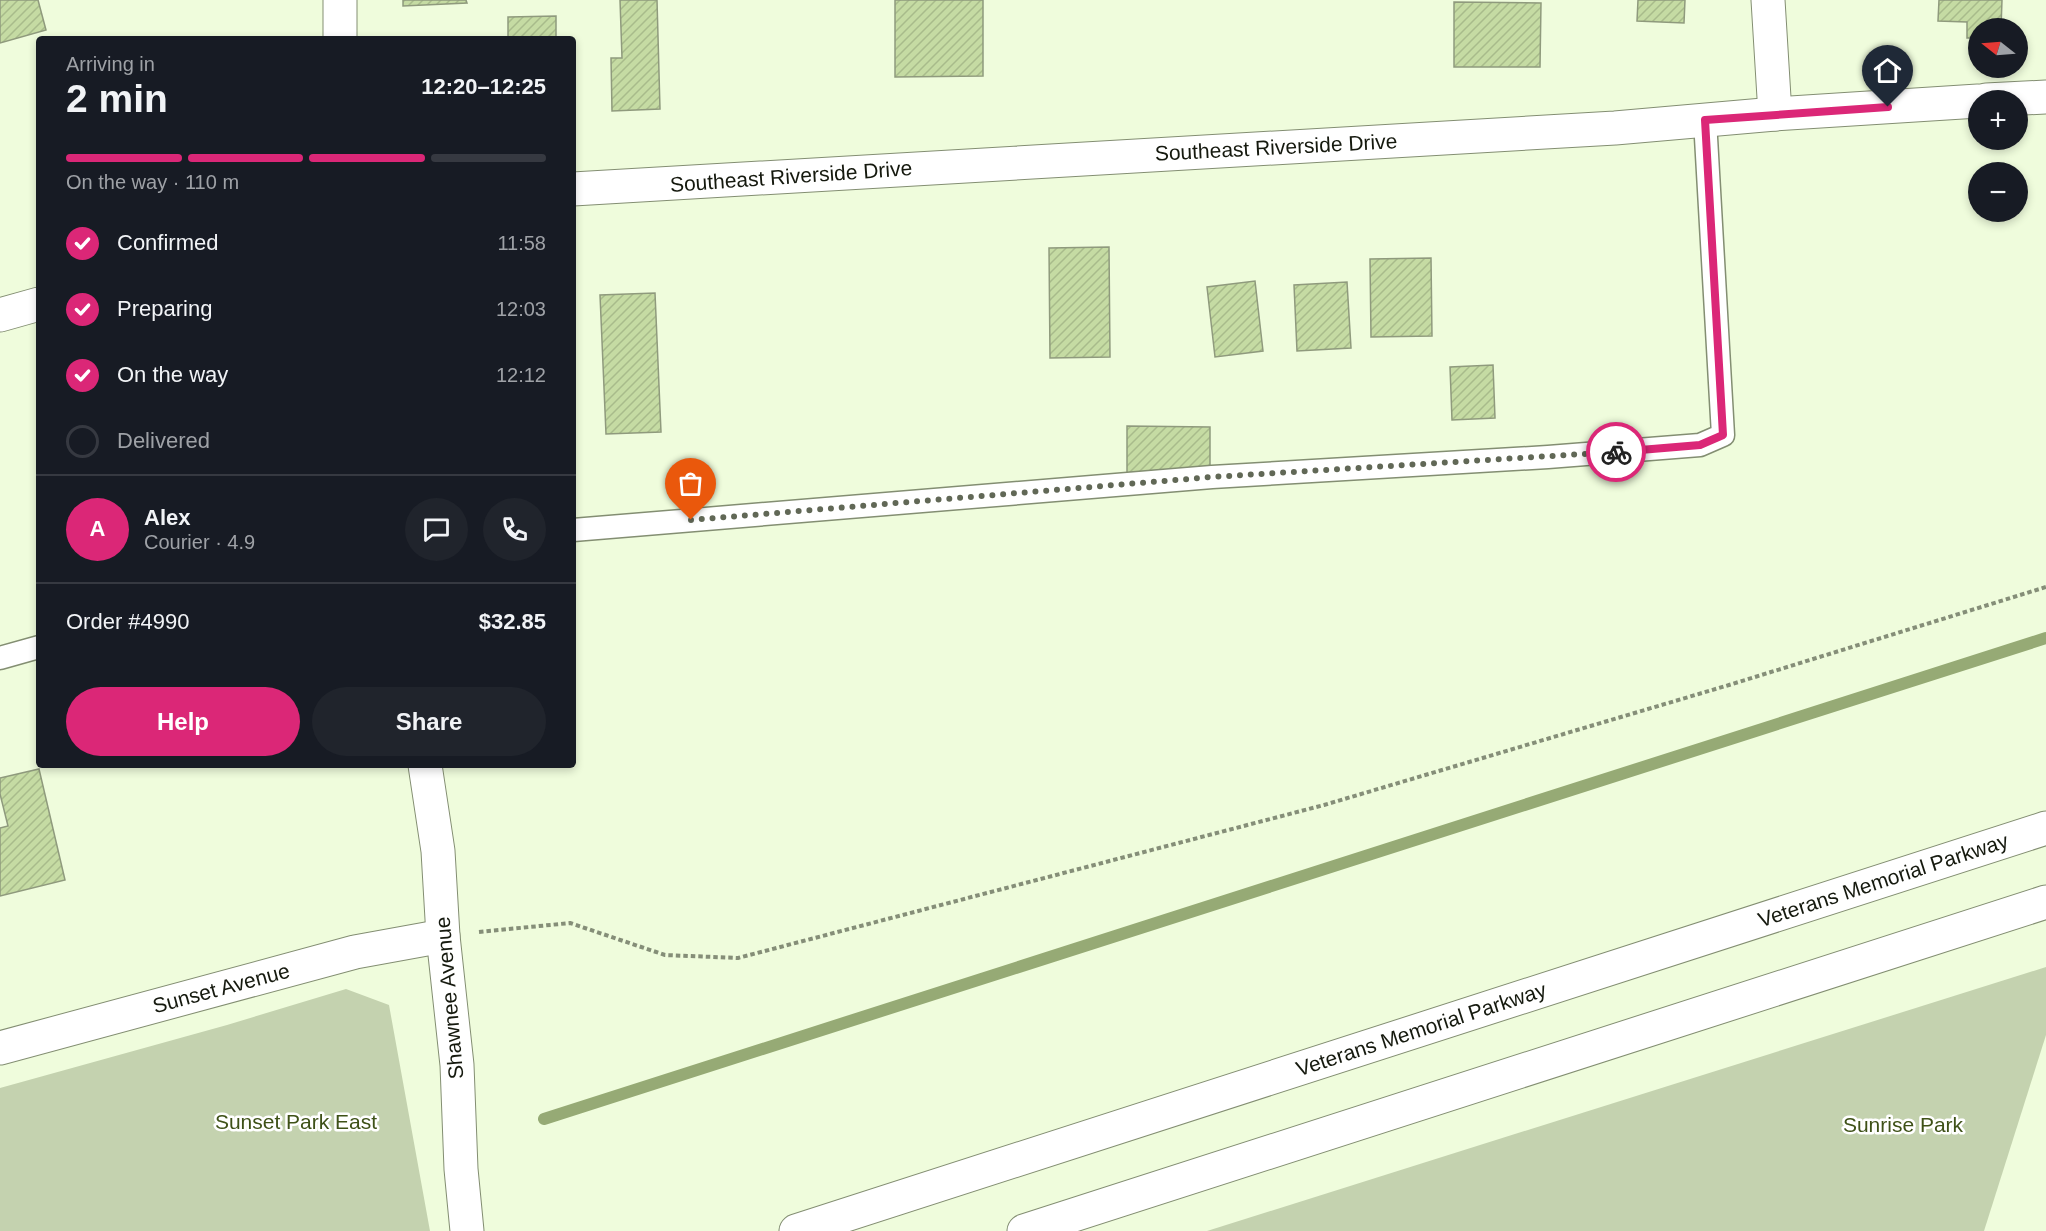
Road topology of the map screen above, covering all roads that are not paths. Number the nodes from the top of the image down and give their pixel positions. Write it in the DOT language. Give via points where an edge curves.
graph roads {
  1 [pos="340,0"];
  2 [pos="1768,0"];
  3 [pos="340,36"];
  4 [pos="2046,97"];
  5 [pos="2028,98"];
  6 [pos="1968,102"];
  7 [pos="1775,114"];
  8 [pos="1705,120"];
  9 [pos="576,189"];
  10 [pos="36,305"];
  11 [pos="0,315"];
  12 [pos="576,530"];
  13 [pos="36,648"];
  14 [pos="0,658"];
  15 [pos="424,768"];
  16 [pos="2046,828"];
  17 [pos="2046,902"];
  18 [pos="443,936"];
  19 [pos="0,1048"];
  20 [pos="467,1231"];
  21 [pos="796,1231"];
  22 [pos="1024,1231"];
  1 -- 3 [label="main road"];
  2 -- 7 [label="main road"];
  4 -- 5 [label="main road"];
  6 -- 7 [label="main road, Southeast Riverside Drive"];
  7 -- 8 [label="main road, Southeast Riverside Drive"];
  8 -- 9 [label="main road, Southeast Riverside Drive"];
  8 -- 12 [label="lane" via="1723,435 1700,445 1212,477"];
  10 -- 11 [label="main road"];
  13 -- 14 [label="lane"];
  15 -- 18 [label="main road, Shawnee Avenue" via="438,851"];
  16 -- 21 [label="main road, Veterans Memorial Parkway"];
  17 -- 22 [label="main road"];
  18 -- 19 [label="main road, Sunset Avenue" via="333,958"];
  18 -- 20 [label="main road, Shawnee Avenue" via="457,1065"];
}
